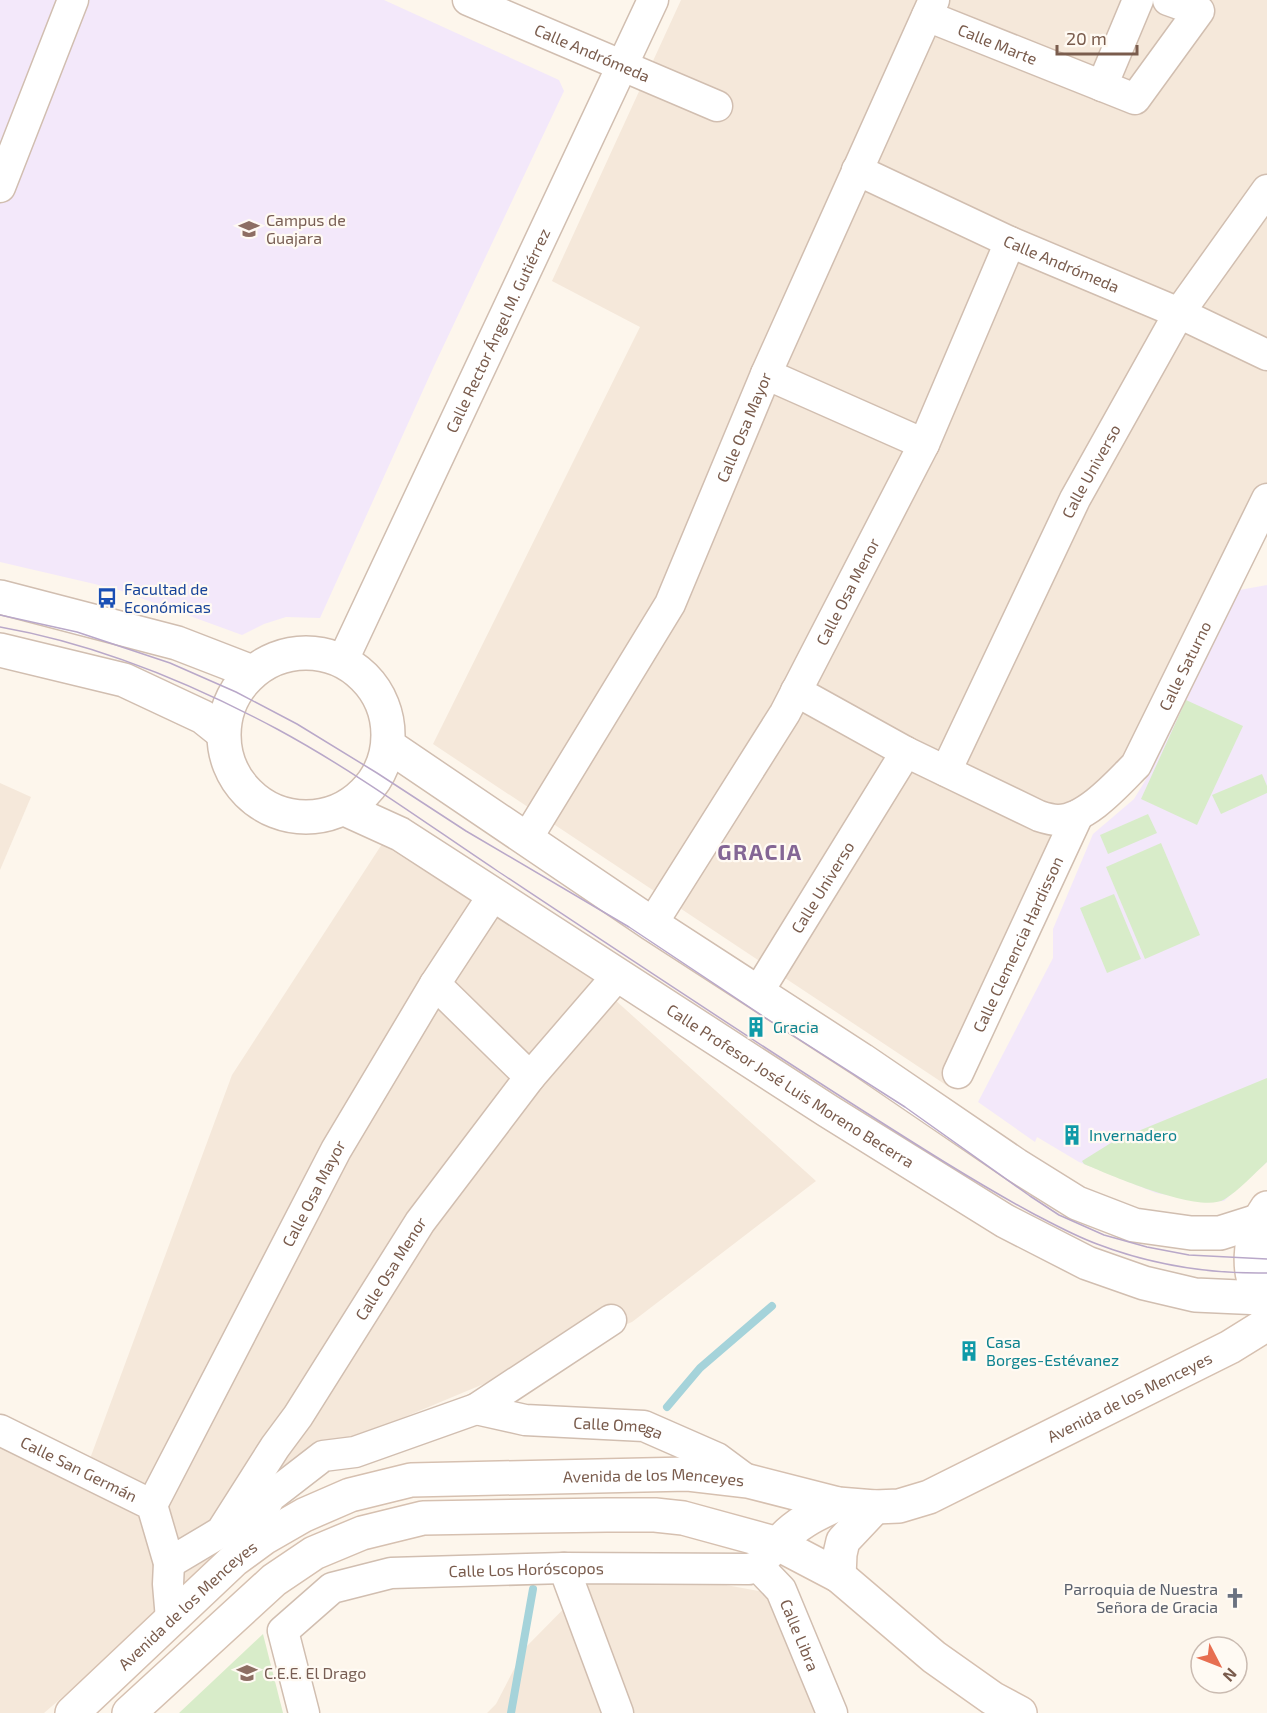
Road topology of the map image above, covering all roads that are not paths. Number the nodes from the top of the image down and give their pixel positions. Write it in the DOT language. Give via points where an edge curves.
graph roads {
  1 [pos="73,0"];
  2 [pos="468,0"];
  3 [pos="653,0"];
  4 [pos="1138,0"];
  5 [pos="1168,0"];
  6 [pos="931,8"];
  7 [pos="622,65"];
  8 [pos="1101,86"];
  9 [pos="717,106"];
  10 [pos="857,170"];
  11 [pos="0,188"];
  12 [pos="1267,190"];
  13 [pos="1010,243"];
  14 [pos="1179,313"];
  15 [pos="1267,355"];
  16 [pos="766,374"];
  17 [pos="924,444"];
  18 [pos="1267,499"];
  19 [pos="1260,537"];
  20 [pos="0,597"];
  21 [pos="0,650"];
  22 [pos="343,660"];
  23 [pos="252,672"];
  24 [pos="796,691"];
  25 [pos="223,733"];
  26 [pos="389,746"];
  27 [pos="906,752"];
  28 [pos="946,771"];
  29 [pos="345,809"];
  30 [pos="1078,815"];
  31 [pos="526,840"];
  32 [pos="494,894"];
  33 [pos="652,924"];
  34 [pos="618,975"];
  35 [pos="435,984"];
  36 [pos="758,992"];
  37 [pos="958,1073"];
  38 [pos="530,1077"];
  39 [pos="1263,1215"];
  40 [pos="1265,1308"];
  41 [pos="611,1320"];
  42 [pos="476,1408"];
  43 [pos="298,1416"];
  44 [pos="0,1430"];
  45 [pos="323,1456"];
  46 [pos="748,1480"];
  47 [pos="838,1504"];
  48 [pos="152,1505"];
  49 [pos="875,1507"];
  50 [pos="768,1555"];
  51 [pos="234,1560"];
  52 [pos="169,1563"];
  53 [pos="564,1568"];
  54 [pos="839,1576"];
  55 [pos="171,1619"];
  56 [pos="72,1713"];
  57 [pos="129,1713"];
  58 [pos="304,1713"];
  59 [pos="618,1713"];
  60 [pos="832,1713"];
  61 [pos="1020,1713"];
  1 -- 11 [label="street"];
  2 -- 7 [label="street, Calle Andrómeda"];
  3 -- 7 [label="street, Calle Rector Ángel M. Gutiérrez"];
  4 -- 8 [label="street"];
  5 -- 8 [label="street, Calle Marte" via="1199,11 1135,99"];
  6 -- 8 [label="street, Calle Marte"];
  6 -- 10 [label="street, Calle Osa Mayor"];
  7 -- 9 [label="street, Calle Andrómeda"];
  7 -- 22 [label="street, Calle Rector Ángel M. Gutiérrez"];
  10 -- 13 [label="street, Calle Andrómeda"];
  10 -- 16 [label="street, Calle Osa Mayor"];
  12 -- 14 [label="street, Calle Universo"];
  13 -- 14 [label="street, Calle Andrómeda"];
  13 -- 17 [label="street, Calle Osa Menor"];
  14 -- 15 [label="street, Calle Andrómeda"];
  14 -- 28 [label="street, Calle Universo" via="1075,499"];
  16 -- 17 [label="street"];
  16 -- 31 [label="street, Calle Osa Mayor" via="670,604"];
  17 -- 24 [label="street, Calle Osa Menor"];
  18 -- 19 [label="street, Calle Saturno"];
  19 -- 30 [label="street, Calle Saturno" via="1136,765 1105,796"];
  20 -- 23 [label="street" via="177,643"];
  21 -- 25 [label="street" via="124,680 203,717"];
  22 -- 23 [label="street" via="313,652 286,654"];
  22 -- 26 [label="street" via="368,679 386,710"];
  23 -- 25 [label="street" via="239,686"];
  24 -- 27 [label="street"];
  24 -- 33 [label="street, Calle Osa Menor"];
  25 -- 29 [label="street" via="228,764 243,790 268,809 304,819"];
  26 -- 29 [label="street" via="370,786"];
  26 -- 31 [label="street"];
  27 -- 28 [label="street"];
  27 -- 36 [label="street, Calle Universo"];
  28 -- 30 [label="street" via="1039,816 1059,820"];
  29 -- 32 [label="street, Calle Profesor José Luis Moreno Becerra" via="400,834"];
  30 -- 37 [label="street, Calle Clemencia Hardisson"];
  31 -- 33 [label="street"];
  32 -- 34 [label="street, Calle Profesor José Luis Moreno Becerra"];
  32 -- 35 [label="street, Calle Osa Mayor"];
  33 -- 36 [label="street"];
  34 -- 38 [label="street, Calle Osa Menor"];
  34 -- 40 [label="street, Calle Profesor José Luis Moreno Becerra" via="1005,1221 1087,1263 1144,1283"];
  35 -- 38 [label="street"];
  35 -- 48 [label="street, Calle Osa Mayor" via="336,1150"];
  36 -- 39 [label="street" via="1077,1203 1134,1225 1191,1233 1220,1233"];
  38 -- 43 [label="street, Calle Osa Menor" via="420,1222"];
  39 -- 40 [label="street" via="1253,1246 1251,1273"];
  40 -- 49 [label="street, Avenida de los Menceyes" via="1230,1347 929,1497 899,1506"];
  41 -- 42 [label="street"];
  42 -- 45 [label="street" via="355,1452"];
  42 -- 46 [label="street, Calle Omega" via="525,1420 644,1426 717,1458"];
  43 -- 45 [label="street"];
  43 -- 52 [label="street, Calle Osa Menor" via="221,1532"];
  44 -- 48 [label="street, Calle San Germán"];
  45 -- 51 [label="street" via="270,1497"];
  46 -- 47 [label="street, Avenida de los Menceyes"];
  46 -- 51 [label="street, Avenida de los Menceyes" via="688,1474 411,1480 350,1495 304,1515"];
  47 -- 49 [label="street, Avenida de los Menceyes"];
  47 -- 50 [label="street" via="804,1520"];
  48 -- 52 [label="street, Calle San Germán"];
  49 -- 54 [label="street" via="843,1541"];
  50 -- 53 [label="street, Calle Los Horóscopos" via="749,1569"];
  50 -- 54 [label="street"];
  50 -- 57 [label="street" via="683,1518 654,1515 423,1518 362,1533 314,1553 274,1580"];
  50 -- 60 [label="street, Calle Libra"];
  51 -- 55 [label="street, Avenida de los Menceyes"];
  52 -- 55 [label="street, Calle San Germán"];
  53 -- 58 [label="street, Calle Los Horóscopos" via="391,1573 332,1588 283,1631"];
  53 -- 59 [label="street"];
  54 -- 61 [label="street" via="934,1657"];
  55 -- 56 [label="street, Avenida de los Menceyes"];
}
